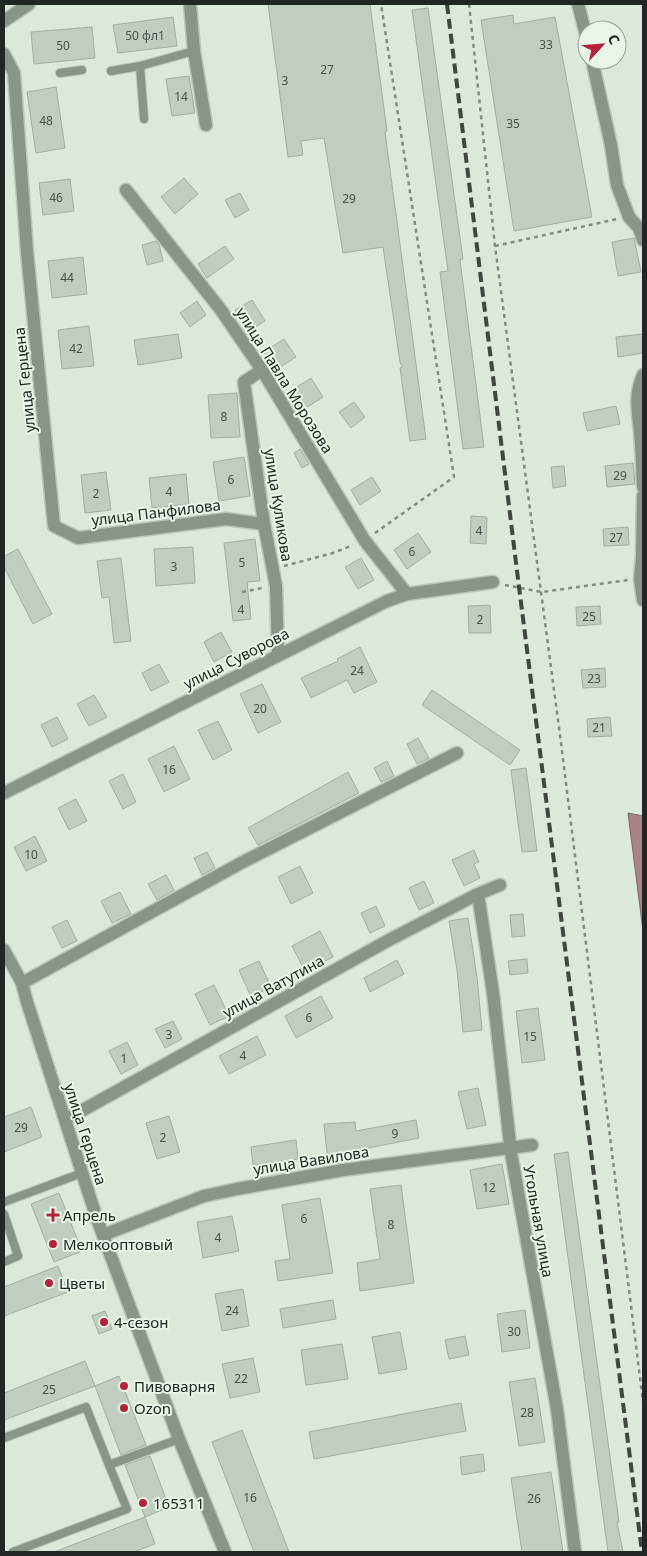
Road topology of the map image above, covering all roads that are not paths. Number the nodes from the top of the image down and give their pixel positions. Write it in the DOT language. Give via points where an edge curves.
graph roads {
  1 [pos="29,4"];
  2 [pos="190,4"];
  3 [pos="578,4"];
  4 [pos="582,20"];
  5 [pos="4,21"];
  6 [pos="194,51"];
  7 [pos="4,54"];
  8 [pos="140,66"];
  9 [pos="82,70"];
  10 [pos="594,70"];
  11 [pos="111,71"];
  12 [pos="60,73"];
  13 [pos="144,119"];
  14 [pos="206,125"];
  15 [pos="126,190"];
  16 [pos="643,240"];
  17 [pos="262,370"];
  18 [pos="643,375"];
  19 [pos="643,487"];
  20 [pos="643,496"];
  21 [pos="264,524"];
  22 [pos="54,526"];
  23 [pos="493,582"];
  24 [pos="407,594"];
  25 [pos="643,600"];
  26 [pos="278,655"];
  27 [pos="457,753"];
  28 [pos="4,793"];
  29 [pos="500,885"];
  30 [pos="478,894"];
  31 [pos="4,950"];
  32 [pos="22,983"];
  33 [pos="64,1120"];
  34 [pos="532,1145"];
  35 [pos="510,1147"];
  36 [pos="82,1173"];
  37 [pos="4,1202"];
  38 [pos="4,1214"];
  39 [pos="103,1235"];
  40 [pos="4,1262"];
  41 [pos="4,1438"];
  42 [pos="179,1439"];
  43 [pos="109,1465"];
  44 [pos="13,1552"];
  45 [pos="225,1552"];
  46 [pos="575,1552"];
  1 -- 5 [label="street"];
  2 -- 6 [label="street"];
  3 -- 4 [label="street"];
  6 -- 8 [label="lane"];
  6 -- 14 [label="street"];
  7 -- 22 [label="street, улица Герцена" via="14,73 27,252"];
  8 -- 11 [label="lane"];
  8 -- 13 [label="lane"];
  9 -- 12 [label="lane"];
  10 -- 16 [label="street" via="617,185 629,217 639,228"];
  15 -- 17 [label="street, улица Павла Морозова" via="210,297"];
  17 -- 21 [label="street, улица Куликова" via="244,382"];
  17 -- 24 [label="street, улица Павла Морозова" via="365,541"];
  18 -- 19 [label="street" via="637,409"];
  20 -- 25 [label="street" via="640,579"];
  21 -- 22 [label="street, улица Панфилова" via="226,519 78,538"];
  21 -- 26 [label="street, улица Куликова" via="276,586"];
  23 -- 24 [label="street, улица Суворова"];
  24 -- 26 [label="street, улица Суворова"];
  26 -- 28 [label="street, улица Суворова"];
  27 -- 32 [label="street" via="241,863"];
  29 -- 30 [label="street, улица Ватутина"];
  30 -- 33 [label="street, улица Ватутина"];
  30 -- 35 [label="street, Угольная улица"];
  31 -- 32 [label="street, улица Герцена"];
  32 -- 33 [label="street, улица Герцена"];
  33 -- 36 [label="street, улица Герцена"];
  34 -- 35 [label="street, улица Вавилова"];
  35 -- 39 [label="street, улица Вавилова" via="343,1170 204,1196"];
  35 -- 46 [label="street, Угольная улица" via="557,1409"];
  36 -- 37 [label="lane"];
  36 -- 39 [label="street, улица Герцена"];
  38 -- 40 [label="lane" via="18,1256"];
  39 -- 42 [label="street, улица Герцена"];
  41 -- 43 [label="lane" via="86,1407"];
  42 -- 43 [label="lane"];
  42 -- 45 [label="street, улица Герцена"];
  43 -- 44 [label="lane" via="126,1509"];
}
